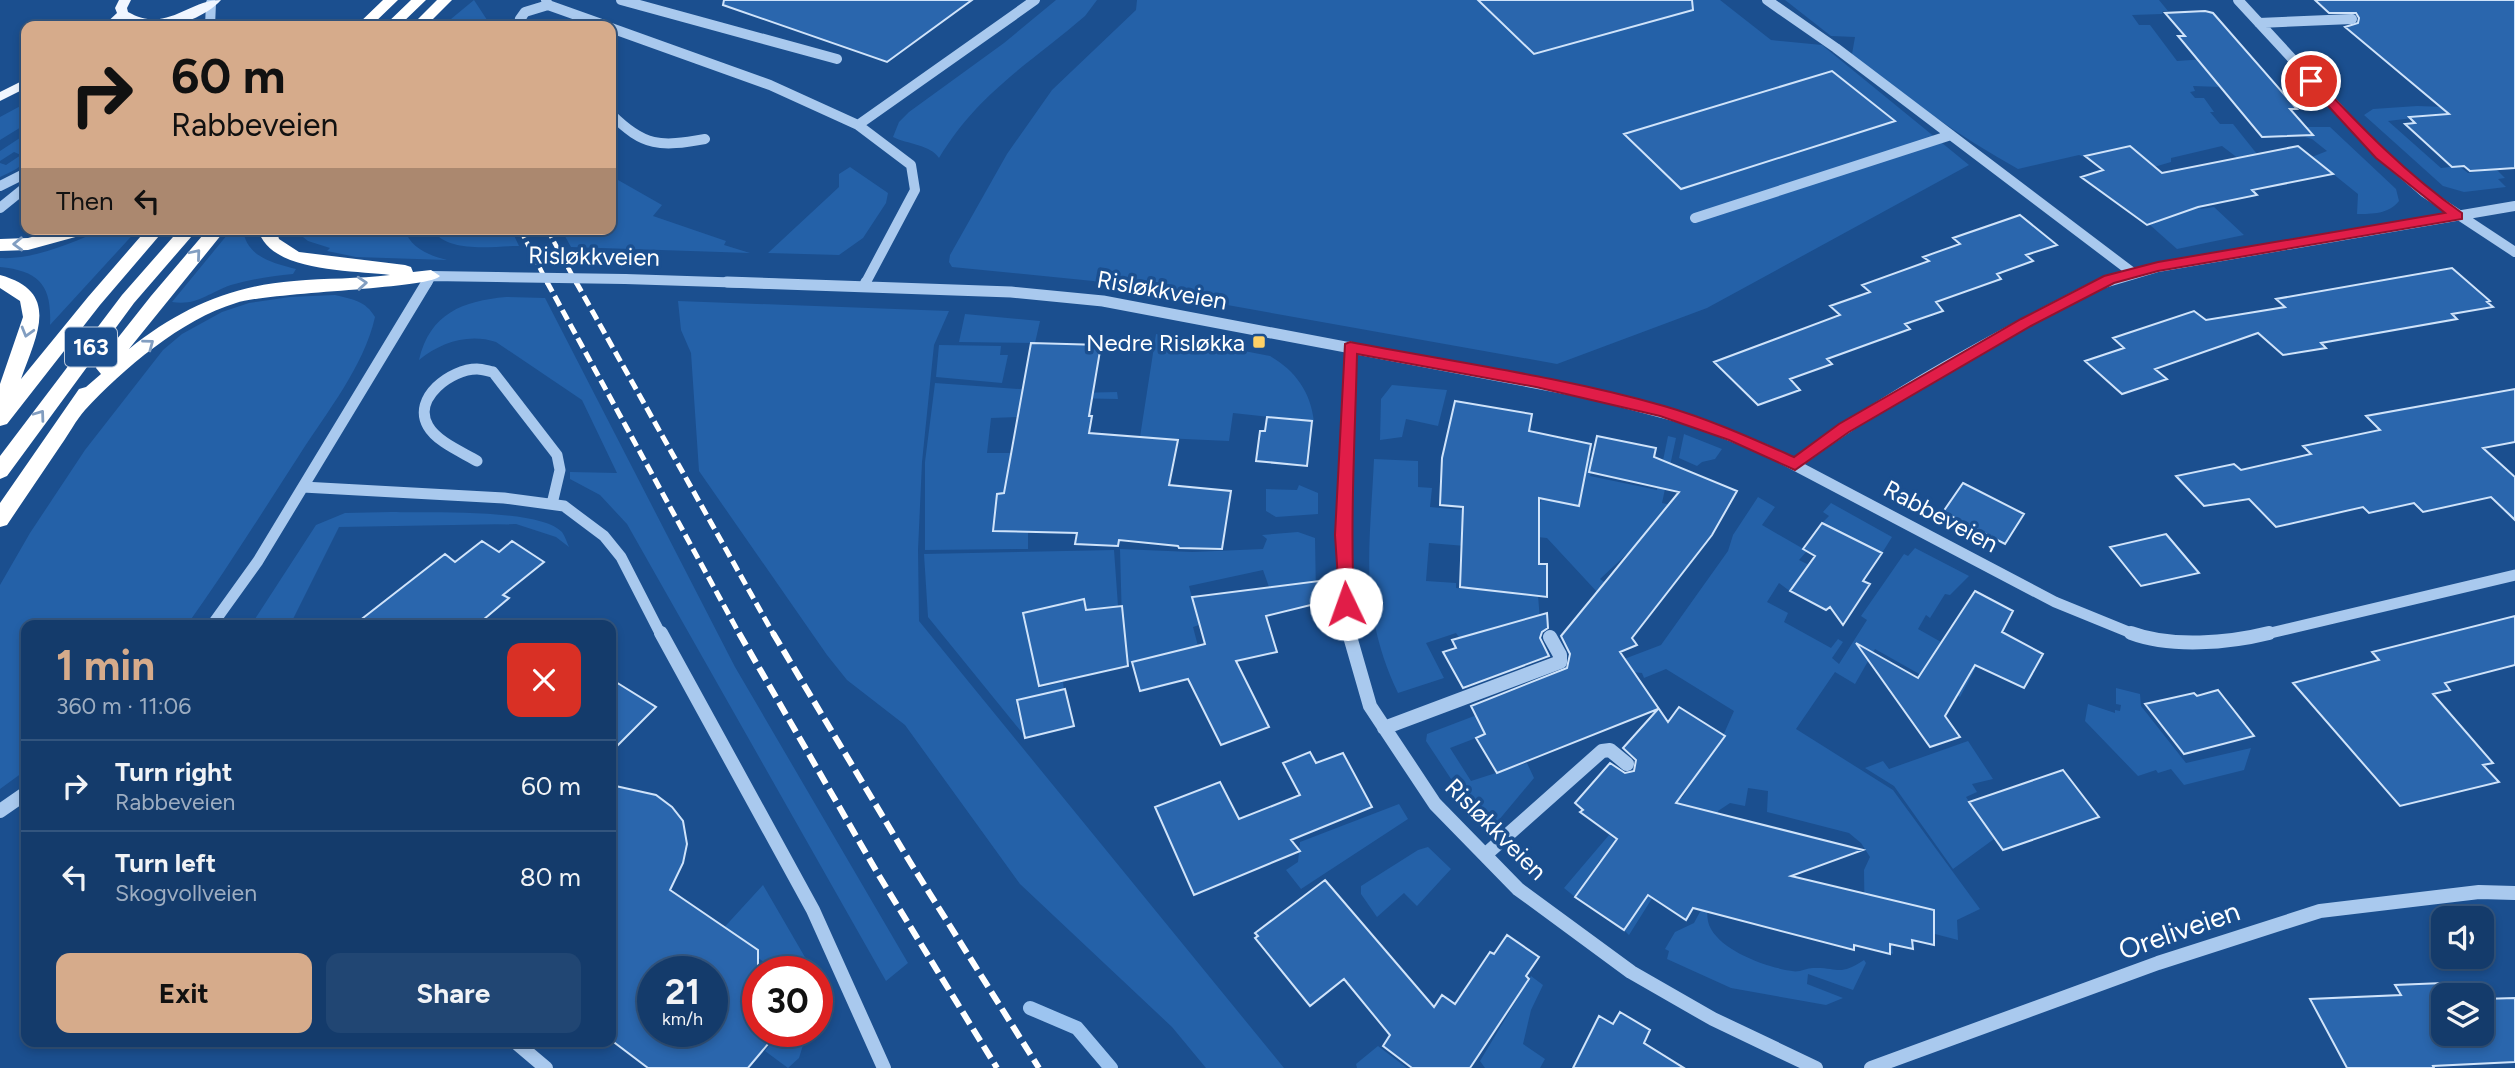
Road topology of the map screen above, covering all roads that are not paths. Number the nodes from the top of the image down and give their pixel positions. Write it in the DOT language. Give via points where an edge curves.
graph roads {
  1 [pos="125,0"];
  2 [pos="391,0"];
  3 [pos="419,0"];
  4 [pos="445,0"];
  5 [pos="621,0"];
  6 [pos="1035,0"];
  7 [pos="1767,0"];
  8 [pos="2238,0"];
  9 [pos="213,2"];
  10 [pos="547,2"];
  11 [pos="123,14"];
  12 [pos="2352,19"];
  13 [pos="115,21"];
  14 [pos="137,21"];
  15 [pos="169,21"];
  16 [pos="211,21"];
  17 [pos="368,21"];
  18 [pos="396,21"];
  19 [pos="423,21"];
  20 [pos="522,21"];
  21 [pos="594,21"];
  22 [pos="2259,23"];
  23 [pos="616,30"];
  24 [pos="837,59"];
  25 [pos="21,86"];
  26 [pos="0,97"];
  27 [pos="616,119"];
  28 [pos="858,125"];
  29 [pos="1951,135"];
  30 [pos="705,139"];
  31 [pos="21,176"];
  32 [pos="0,186"];
  33 [pos="21,191"];
  34 [pos="2515,206"];
  35 [pos="0,208"];
  36 [pos="2457,216"];
  37 [pos="1695,218"];
  38 [pos="61,235"];
  39 [pos="151,235"];
  40 [pos="185,235"];
  41 [pos="213,235"];
  42 [pos="268,235"];
  43 [pos="0,245"];
  44 [pos="2515,252"];
  45 [pos="2133,273"];
  46 [pos="431,276"];
  47 [pos="0,281"];
  48 [pos="864,287"];
  49 [pos="1350,347"];
  50 [pos="79,405"];
  51 [pos="0,410"];
  52 [pos="0,419"];
  53 [pos="477,461"];
  54 [pos="1795,464"];
  55 [pos="0,471"];
  56 [pos="303,487"];
  57 [pos="552,504"];
  58 [pos="0,519"];
  59 [pos="2515,575"];
  60 [pos="216,620"];
  61 [pos="1550,637"];
  62 [pos="1384,728"];
  63 [pos="1627,764"];
  64 [pos="21,796"];
  65 [pos="0,811"];
  66 [pos="1485,855"];
  67 [pos="2515,893"];
  68 [pos="521,1047"];
  69 [pos="546,1068"];
  70 [pos="884,1068"];
  71 [pos="1816,1068"];
  72 [pos="1871,1068"];
  1 -- 11 [label="main road"];
  2 -- 17 [label="highway"];
  3 -- 18 [label="highway"];
  4 -- 19 [label="highway"];
  5 -- 24 [label="street"];
  6 -- 28 [label="street"];
  7 -- 29 [label="street"];
  8 -- 22 [label="street"];
  9 -- 15 [label="main road"];
  9 -- 16 [label="street"];
  10 -- 20 [label="street" via="525,12"];
  10 -- 21 [label="street"];
  11 -- 13 [label="main road"];
  11 -- 14 [label="main road"];
  12 -- 22 [label="street"];
  22 -- 36 [label="street" via="2364,139"];
  23 -- 28 [label="street" via="770,85"];
  25 -- 26 [label="main road"];
  27 -- 30 [label="street" via="632,136 662,147"];
  28 -- 48 [label="street" via="911,165 915,190"];
  29 -- 37 [label="street"];
  29 -- 45 [label="street"];
  31 -- 32 [label="street"];
  33 -- 35 [label="street"];
  34 -- 36 [label="street"];
  36 -- 44 [label="street"];
  36 -- 45 [label="street"];
  38 -- 43 [label="highway, one-way" via="28,244"];
  39 -- 52 [label="highway, 163"];
  55 -- 40 [label="highway, 163, one-way" via="128,299"];
  50 -- 41 [label="highway, 163, one-way" via="157,300"];
  42 -- 46 [label="highway" via="295,257"];
  45 -- 54 [label="street" via="2090,288 2026,322 1844,428"];
  46 -- 48 [label="street, Risløkkveien, bridge"];
  50 -- 46 [label="highway, one-way" via="147,344 218,302 273,287"];
  46 -- 56 [label="street"];
  47 -- 51 [label="highway, one-way" via="29,299 32,317"];
  48 -- 49 [label="street, Risløkkveien" via="1011,292 1103,301"];
  49 -- 54 [label="street, Rabbeveien" via="1662,411"];
  49 -- 62 [label="street, Risløkkveien" via="1343,535 1347,626 1370,706"];
  50 -- 58 [label="highway, 163"];
  53 -- 57 [label="street" via="428,428 424,416 437,387 450,377 477,369 492,372 548,440 560,470"];
  54 -- 59 [label="street, Rabbeveien" via="2055,602 2136,635 2165,640 2236,641"];
  56 -- 57 [label="street"];
  56 -- 60 [label="street"];
  57 -- 70 [label="street" via="564,506 604,536 621,557 813,910"];
  61 -- 62 [label="street" via="1560,662"];
  62 -- 66 [label="street, Risløkkveien" via="1435,804"];
  63 -- 66 [label="street" via="1610,750 1602,751"];
  64 -- 65 [label="street"];
  66 -- 71 [label="street, Risløkkveien" via="1518,888 1631,972 1713,1019"];
  67 -- 72 [label="street, Oreliveien" via="2479,892 2320,911 2158,963"];
  68 -- 69 [label="street"];
}
